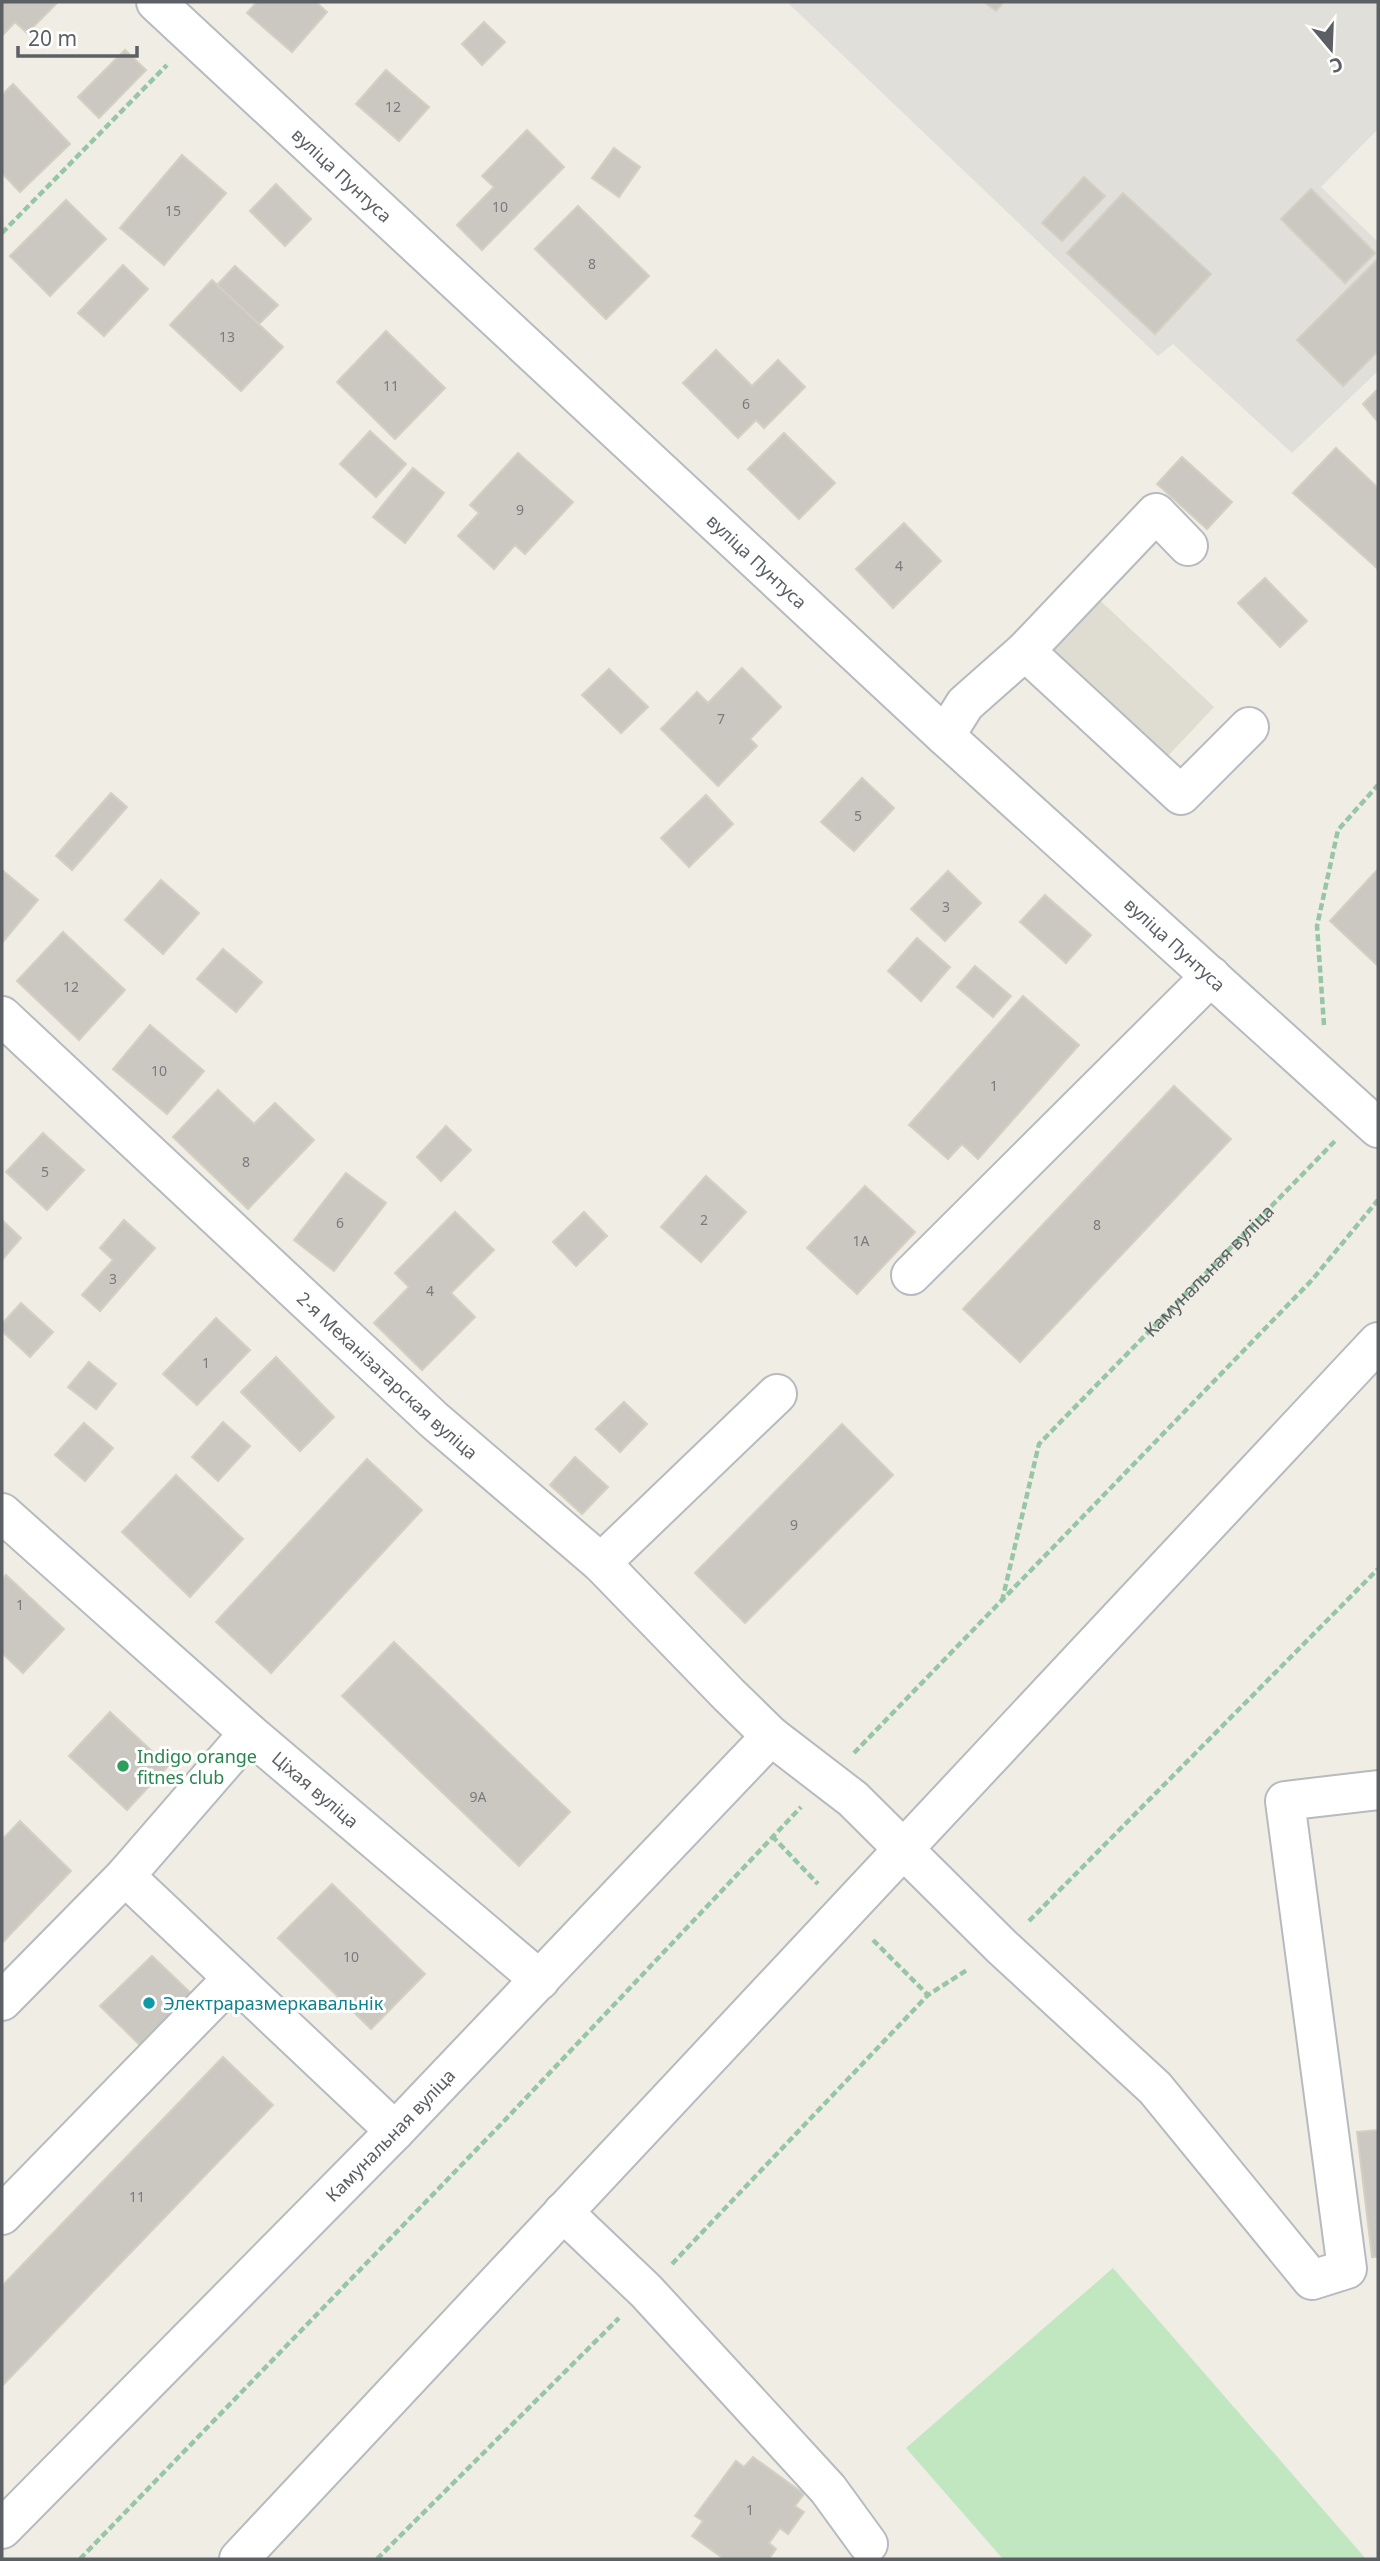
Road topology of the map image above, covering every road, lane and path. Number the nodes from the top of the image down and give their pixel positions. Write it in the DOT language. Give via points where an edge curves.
graph roads {
  1 [pos="156,2"];
  2 [pos="194,37"];
  3 [pos="2,233"];
  4 [pos="1188,546"];
  5 [pos="1025,651"];
  6 [pos="1249,727"];
  7 [pos="945,736"];
  8 [pos="1378,785"];
  9 [pos="1211,976"];
  10 [pos="2,1016"];
  11 [pos="1324,1030"];
  12 [pos="1371,1121"];
  13 [pos="1378,1200"];
  14 [pos="911,1275"];
  15 [pos="1378,1342"];
  16 [pos="777,1394"];
  17 [pos="2,1513"];
  18 [pos="601,1563"];
  19 [pos="1378,1569"];
  20 [pos="1001,1601"];
  21 [pos="249,1733"];
  22 [pos="771,1736"];
  23 [pos="828,1779"];
  24 [pos="1378,1790"];
  25 [pos="902,1849"];
  26 [pos="125,1876"];
  27 [pos="1002,1947"];
  28 [pos="233,1978"];
  29 [pos="540,1980"];
  30 [pos="2,2001"];
  31 [pos="395,2131"];
  32 [pos="563,2212"];
  33 [pos="2,2214"];
  34 [pos="646,2291"];
  35 [pos="2,2529"];
  36 [pos="868,2544"];
  37 [pos="80,2559"];
  38 [pos="239,2559"];
  39 [pos="377,2559"];
  1 -- 2 [label="street, вуліца Пунтуса"];
  2 -- 3 [label="path"];
  2 -- 7 [label="street, вуліца Пунтуса"];
  4 -- 5 [label="street" via="1156,513"];
  5 -- 6 [label="street" via="1181,795"];
  5 -- 7 [label="street" via="965,704"];
  7 -- 9 [label="street, вуліца Пунтуса"];
  8 -- 11 [label="path" via="1338,830 1317,926"];
  9 -- 12 [label="street, вуліца Пунтуса"];
  9 -- 14 [label="street"];
  10 -- 18 [label="street, 2-я Механізатарская вуліца" via="434,1420"];
  12 -- 20 [label="path, Камунальная вуліца" via="1039,1444"];
  13 -- 20 [label="path" via="1312,1280"];
  15 -- 25 [label="street"];
  16 -- 18 [label="street"];
  17 -- 21 [label="street, Ціхая вуліца"];
  18 -- 22 [label="street, 2-я Механізатарская вуліца"];
  19 -- 27 [label="path"];
  20 -- 23 [label="path"];
  21 -- 26 [label="street"];
  21 -- 29 [label="street, Ціхая вуліца"];
  22 -- 23 [label="street, 2-я Механізатарская вуліца"];
  22 -- 29 [label="street, Камунальная вуліца"];
  23 -- 25 [label="street, 2-я Механізатарская вуліца"];
  23 -- 37 [label="path"];
  24 -- 27 [label="street, 2-я Механізатарская вуліца" via="1285,1801 1347,2269 1312,2280 1155,2088"];
  25 -- 27 [label="street, 2-я Механізатарская вуліца"];
  25 -- 32 [label="street"];
  26 -- 28 [label="street"];
  26 -- 30 [label="street"];
  27 -- 34 [label="path" via="928,1995"];
  28 -- 31 [label="street"];
  28 -- 33 [label="street"];
  29 -- 31 [label="street, Камунальная вуліца"];
  31 -- 35 [label="street, Камунальная вуліца"];
  32 -- 34 [label="street"];
  32 -- 38 [label="street"];
  34 -- 36 [label="street" via="828,2489"];
  34 -- 39 [label="path"];
}
